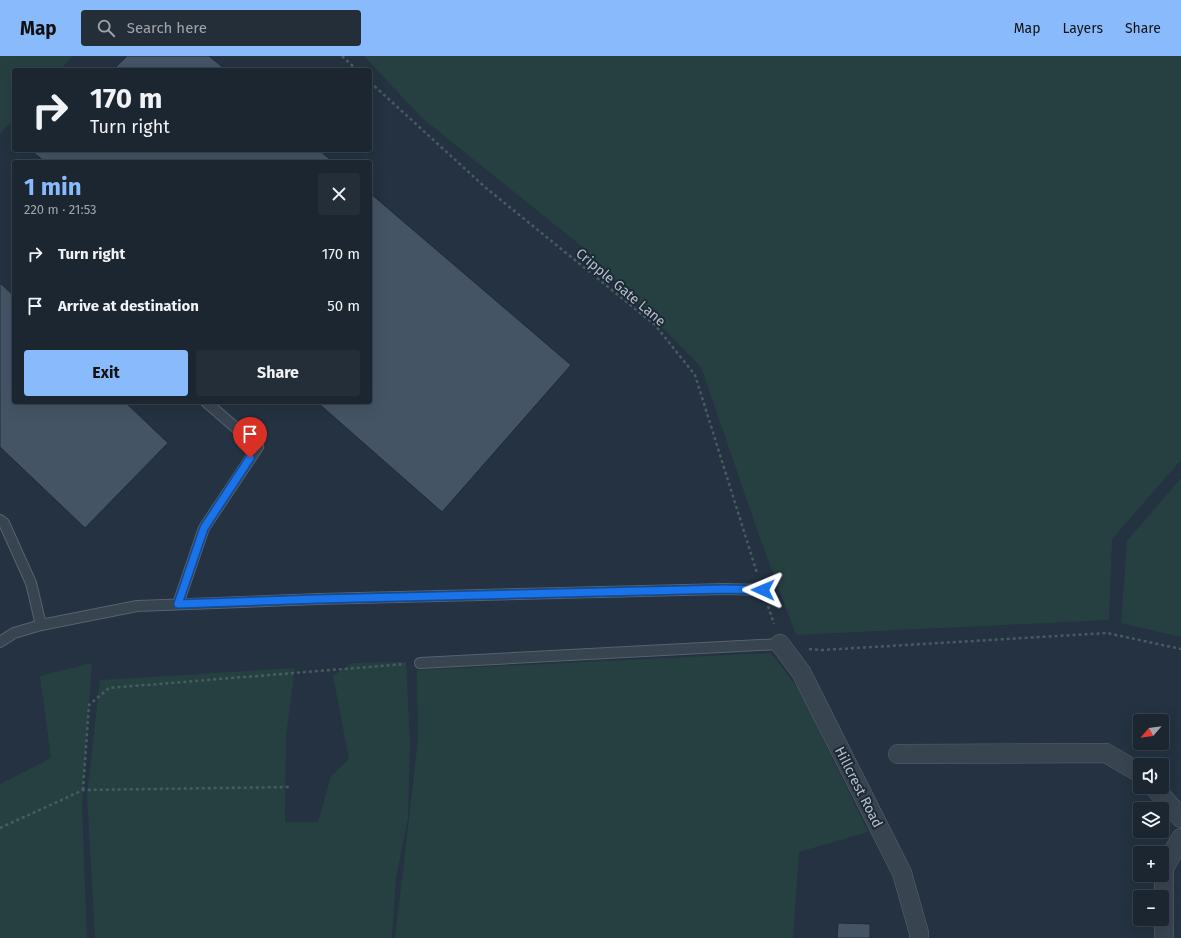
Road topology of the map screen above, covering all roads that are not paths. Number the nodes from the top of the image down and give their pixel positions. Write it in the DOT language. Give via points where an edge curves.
graph roads {
  1 [pos="208,404"];
  2 [pos="0,520"];
  3 [pos="763,590"];
  4 [pos="178,604"];
  5 [pos="41,625"];
  6 [pos="0,642"];
  7 [pos="780,644"];
  8 [pos="420,663"];
  9 [pos="898,754"];
  10 [pos="1133,769"];
  11 [pos="1160,794"];
  12 [pos="1181,818"];
  13 [pos="1181,838"];
  14 [pos="919,938"];
  15 [pos="1164,938"];
  1 -- 4 [label="lane" via="258,447 204,528"];
  2 -- 5 [label="lane" via="4,523 31,583"];
  3 -- 4 [label="lane" via="677,590"];
  4 -- 5 [label="lane" via="137,606"];
  5 -- 6 [label="lane" via="14,633"];
  7 -- 8 [label="lane"];
  7 -- 14 [label="street, Hillcrest Road" via="801,672 902,873"];
  9 -- 10 [label="street" via="1106,753"];
  11 -- 12 [label="street"];
  13 -- 15 [label="street" via="1164,868"];
}
